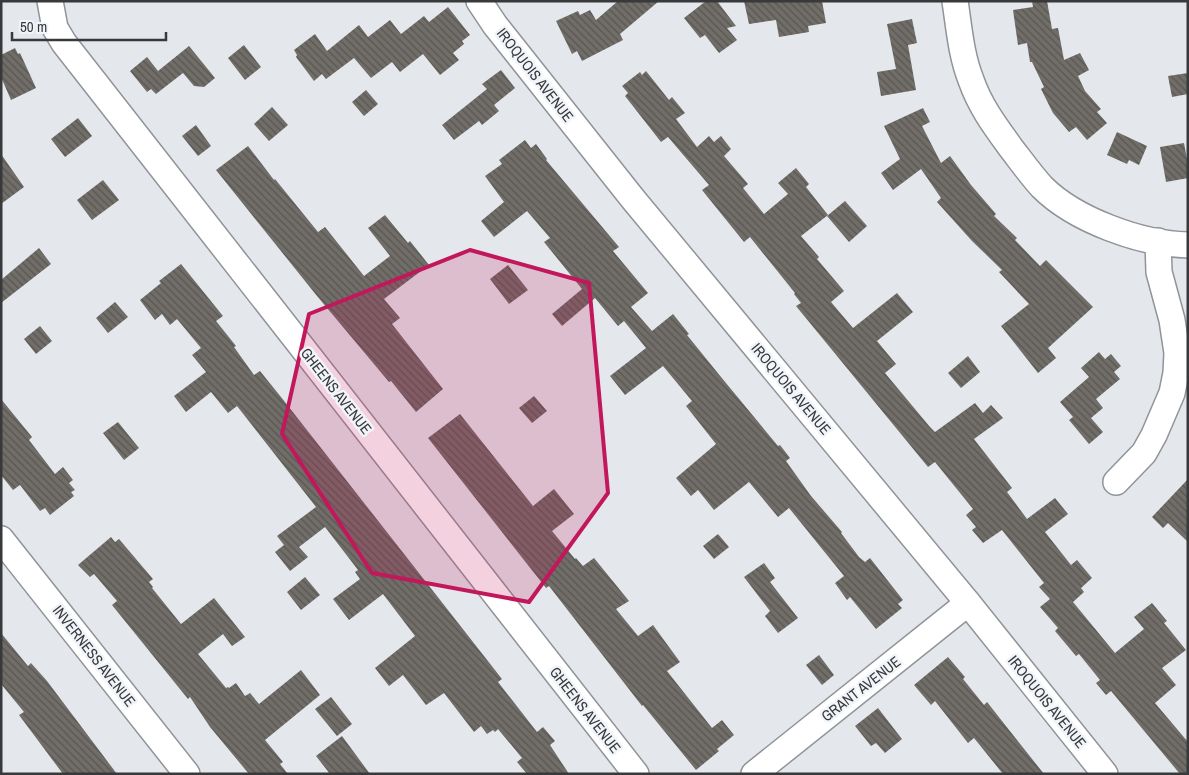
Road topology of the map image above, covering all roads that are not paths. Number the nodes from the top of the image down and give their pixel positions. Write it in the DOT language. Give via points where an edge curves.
graph roads {
  1 [pos="50,1"];
  2 [pos="479,1"];
  3 [pos="955,1"];
  4 [pos="1158,241"];
  5 [pos="1188,245"];
  6 [pos="1116,482"];
  7 [pos="1,539"];
  8 [pos="968,603"];
  9 [pos="187,774"];
  10 [pos="636,774"];
  11 [pos="754,774"];
  12 [pos="1105,774"];
  1 -- 10 [label="street, GHEENS AVENUE" via="55,28 64,43"];
  2 -- 8 [label="street, IROQUOIS AVENUE" via="633,199"];
  3 -- 4 [label="street" via="964,57 979,101 991,122 1041,186 1078,214 1125,234"];
  4 -- 5 [label="street"];
  4 -- 6 [label="street" via="1159,272 1177,353 1176,373 1172,393 1154,435 1144,453"];
  7 -- 9 [label="street, INVERNESS AVENUE"];
  8 -- 11 [label="street, GRANT AVENUE"];
  8 -- 12 [label="street, IROQUOIS AVENUE"];
}
